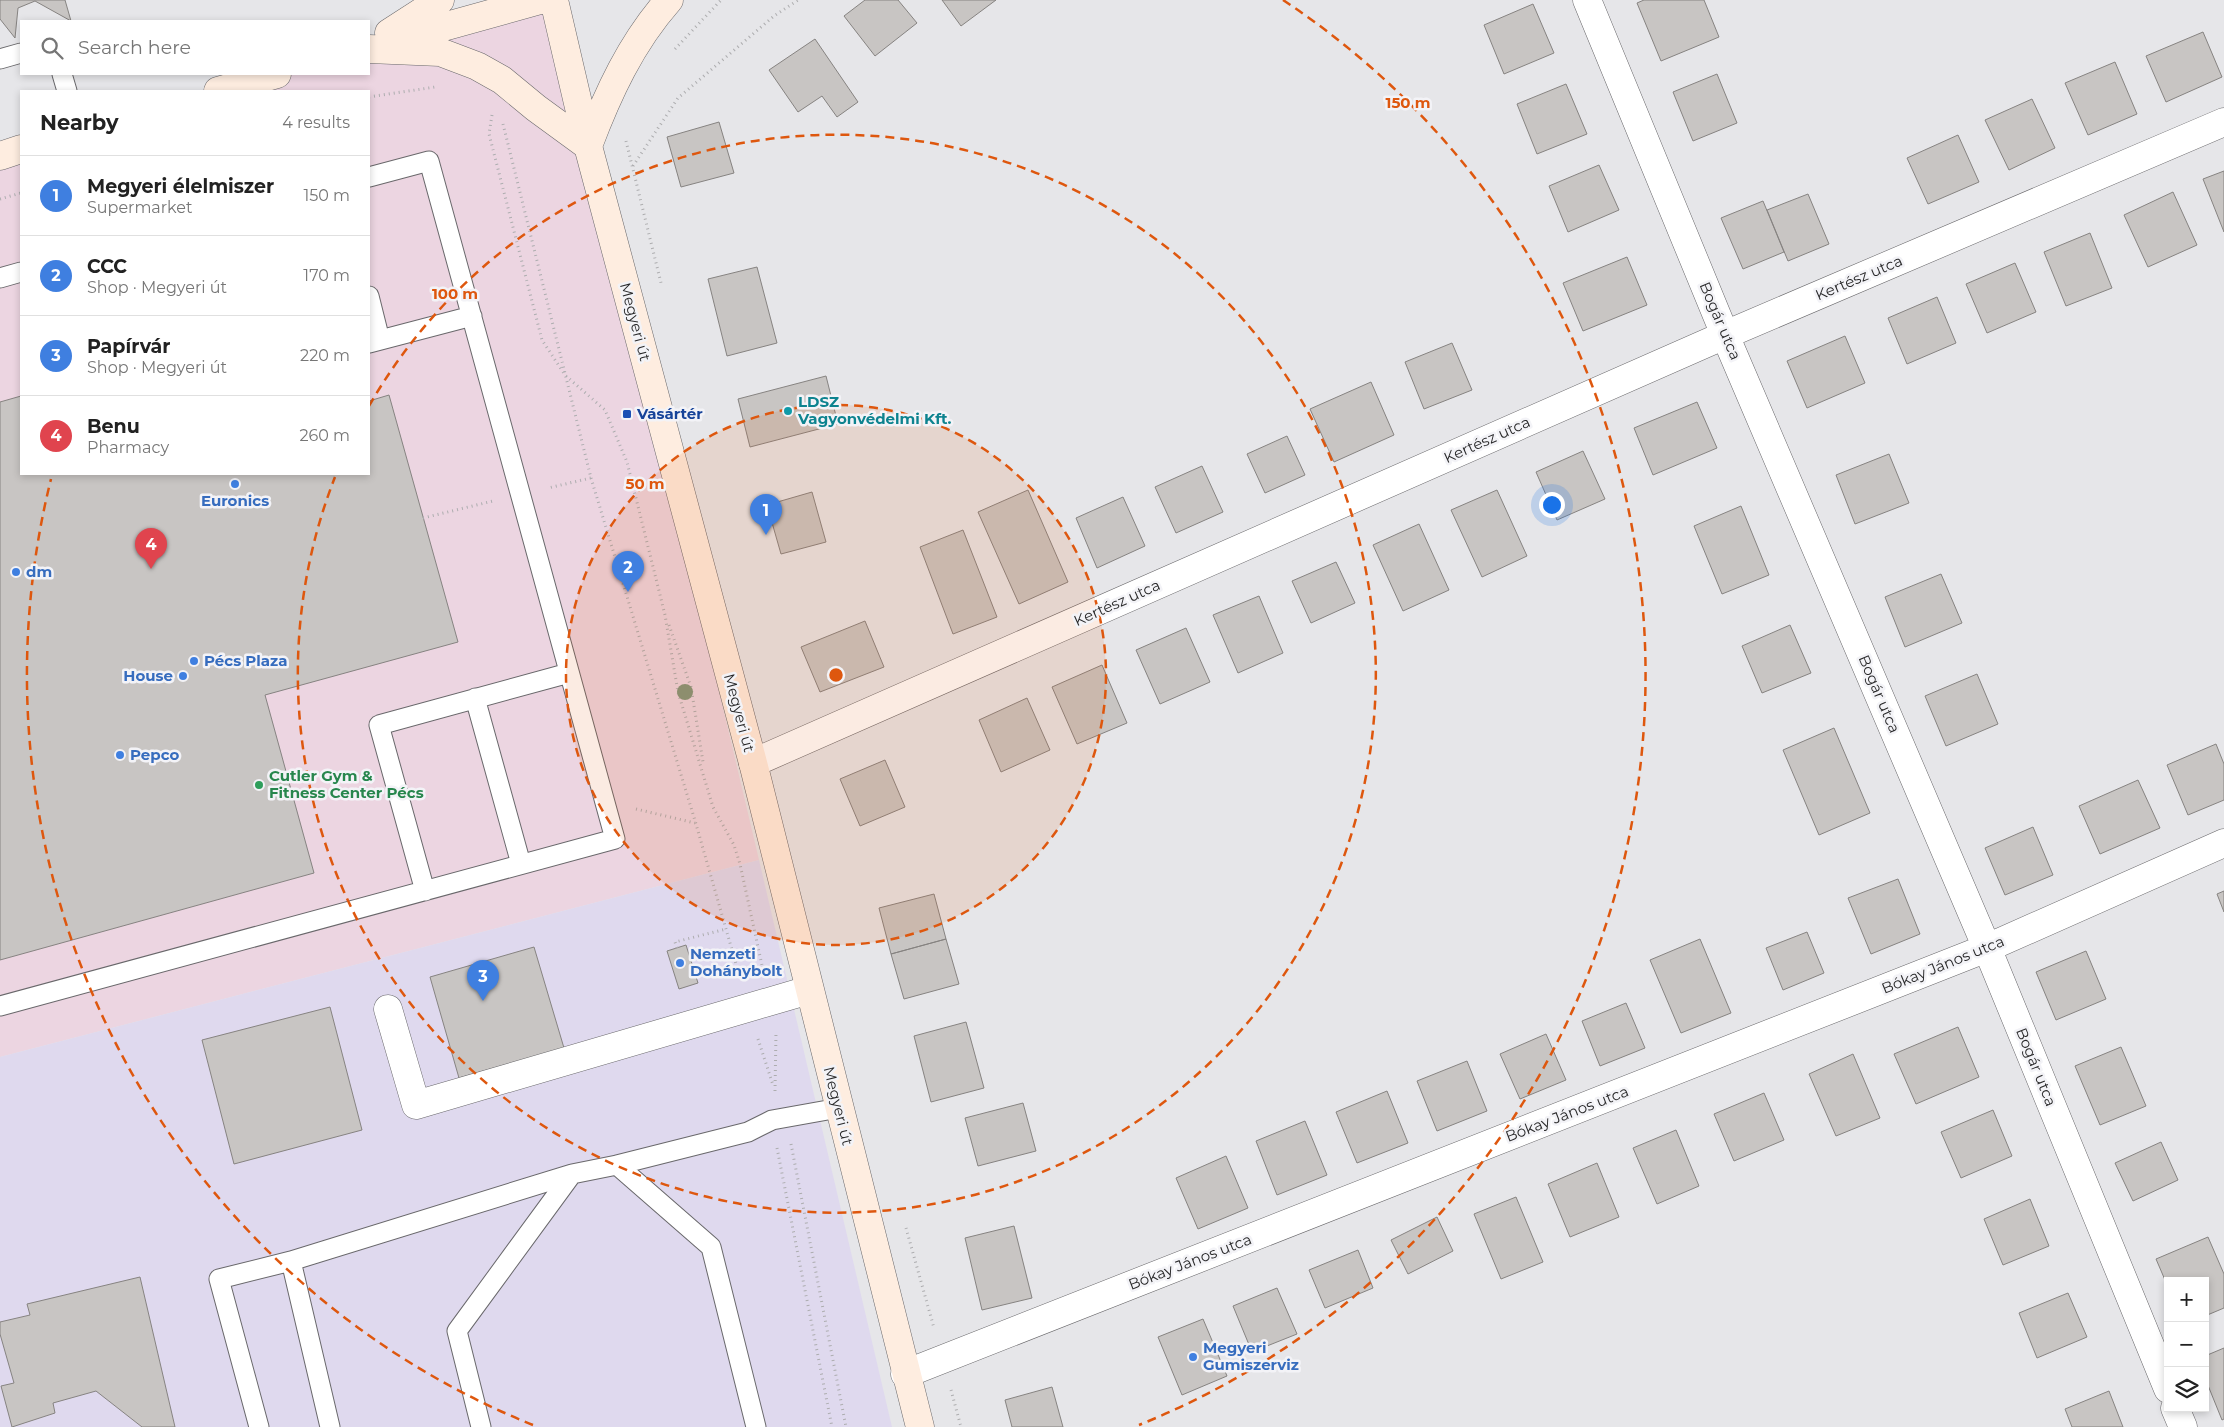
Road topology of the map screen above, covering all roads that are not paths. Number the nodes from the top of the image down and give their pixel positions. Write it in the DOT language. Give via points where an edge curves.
graph roads {
  1 [pos="440,0"];
  2 [pos="540,0"];
  3 [pos="554,0"];
  4 [pos="670,0"];
  5 [pos="1586,0"];
  6 [pos="370,46"];
  7 [pos="370,47"];
  8 [pos="370,47"];
  9 [pos="20,53"];
  10 [pos="0,59"];
  11 [pos="62,75"];
  12 [pos="274,75"];
  13 [pos="67,90"];
  14 [pos="222,90"];
  15 [pos="2224,122"];
  16 [pos="588,146"];
  17 [pos="20,149"];
  18 [pos="0,156"];
  19 [pos="370,177"];
  20 [pos="20,272"];
  21 [pos="0,278"];
  22 [pos="370,304"];
  23 [pos="472,316"];
  24 [pos="1725,335"];
  25 [pos="375,341"];
  26 [pos="570,672"];
  27 [pos="475,698"];
  28 [pos="753,763"];
  29 [pos="2224,843"];
  30 [pos="521,864"];
  31 [pos="425,891"];
  32 [pos="1987,948"];
  33 [pos="809,990"];
  34 [pos="0,1006"];
  35 [pos="388,1009"];
  36 [pos="839,1108"];
  37 [pos="618,1165"];
  38 [pos="572,1174"];
  39 [pos="291,1261"];
  40 [pos="906,1374"];
  41 [pos="2164,1379"];
  42 [pos="2177,1412"];
  43 [pos="259,1427"];
  44 [pos="330,1427"];
  45 [pos="482,1427"];
  46 [pos="756,1427"];
  47 [pos="920,1427"];
  48 [pos="2183,1427"];
  1 -- 6 [label="street"];
  2 -- 7 [label="street"];
  3 -- 16 [label="street, Megyeri út"];
  4 -- 16 [label="street" via="653,18 626,59"];
  5 -- 24 [label="street, Bogár utca"];
  8 -- 16 [label="street" via="440,52 477,66 502,80"];
  9 -- 10 [label="lane"];
  11 -- 13 [label="lane"];
  12 -- 14 [label="street"];
  15 -- 24 [label="street, Kertész utca"];
  16 -- 28 [label="street, Megyeri út"];
  17 -- 18 [label="street"];
  19 -- 23 [label="lane" via="429,161"];
  20 -- 21 [label="lane"];
  22 -- 25 [label="lane"];
  23 -- 25 [label="lane"];
  23 -- 26 [label="lane"];
  24 -- 28 [label="street, Kertész utca"];
  24 -- 32 [label="street, Bogár utca"];
  26 -- 27 [label="lane"];
  26 -- 30 [label="lane" via="615,838"];
  27 -- 30 [label="lane"];
  27 -- 31 [label="lane" via="379,725"];
  28 -- 33 [label="street, Megyeri út"];
  29 -- 32 [label="street, Bókay János utca"];
  30 -- 31 [label="lane"];
  31 -- 34 [label="lane"];
  32 -- 40 [label="street, Bókay János utca"];
  32 -- 41 [label="street, Bogár utca"];
  33 -- 35 [label="street" via="416,1105"];
  33 -- 36 [label="street, Megyeri út"];
  36 -- 37 [label="lane" via="772,1120 748,1132"];
  36 -- 40 [label="street, Megyeri út"];
  37 -- 38 [label="lane"];
  37 -- 46 [label="lane" via="711,1247"];
  38 -- 39 [label="lane"];
  38 -- 45 [label="lane" via="457,1331"];
  39 -- 43 [label="lane" via="219,1278"];
  39 -- 44 [label="lane"];
  40 -- 47 [label="street, Megyeri út"];
  42 -- 48 [label="street"];
}
